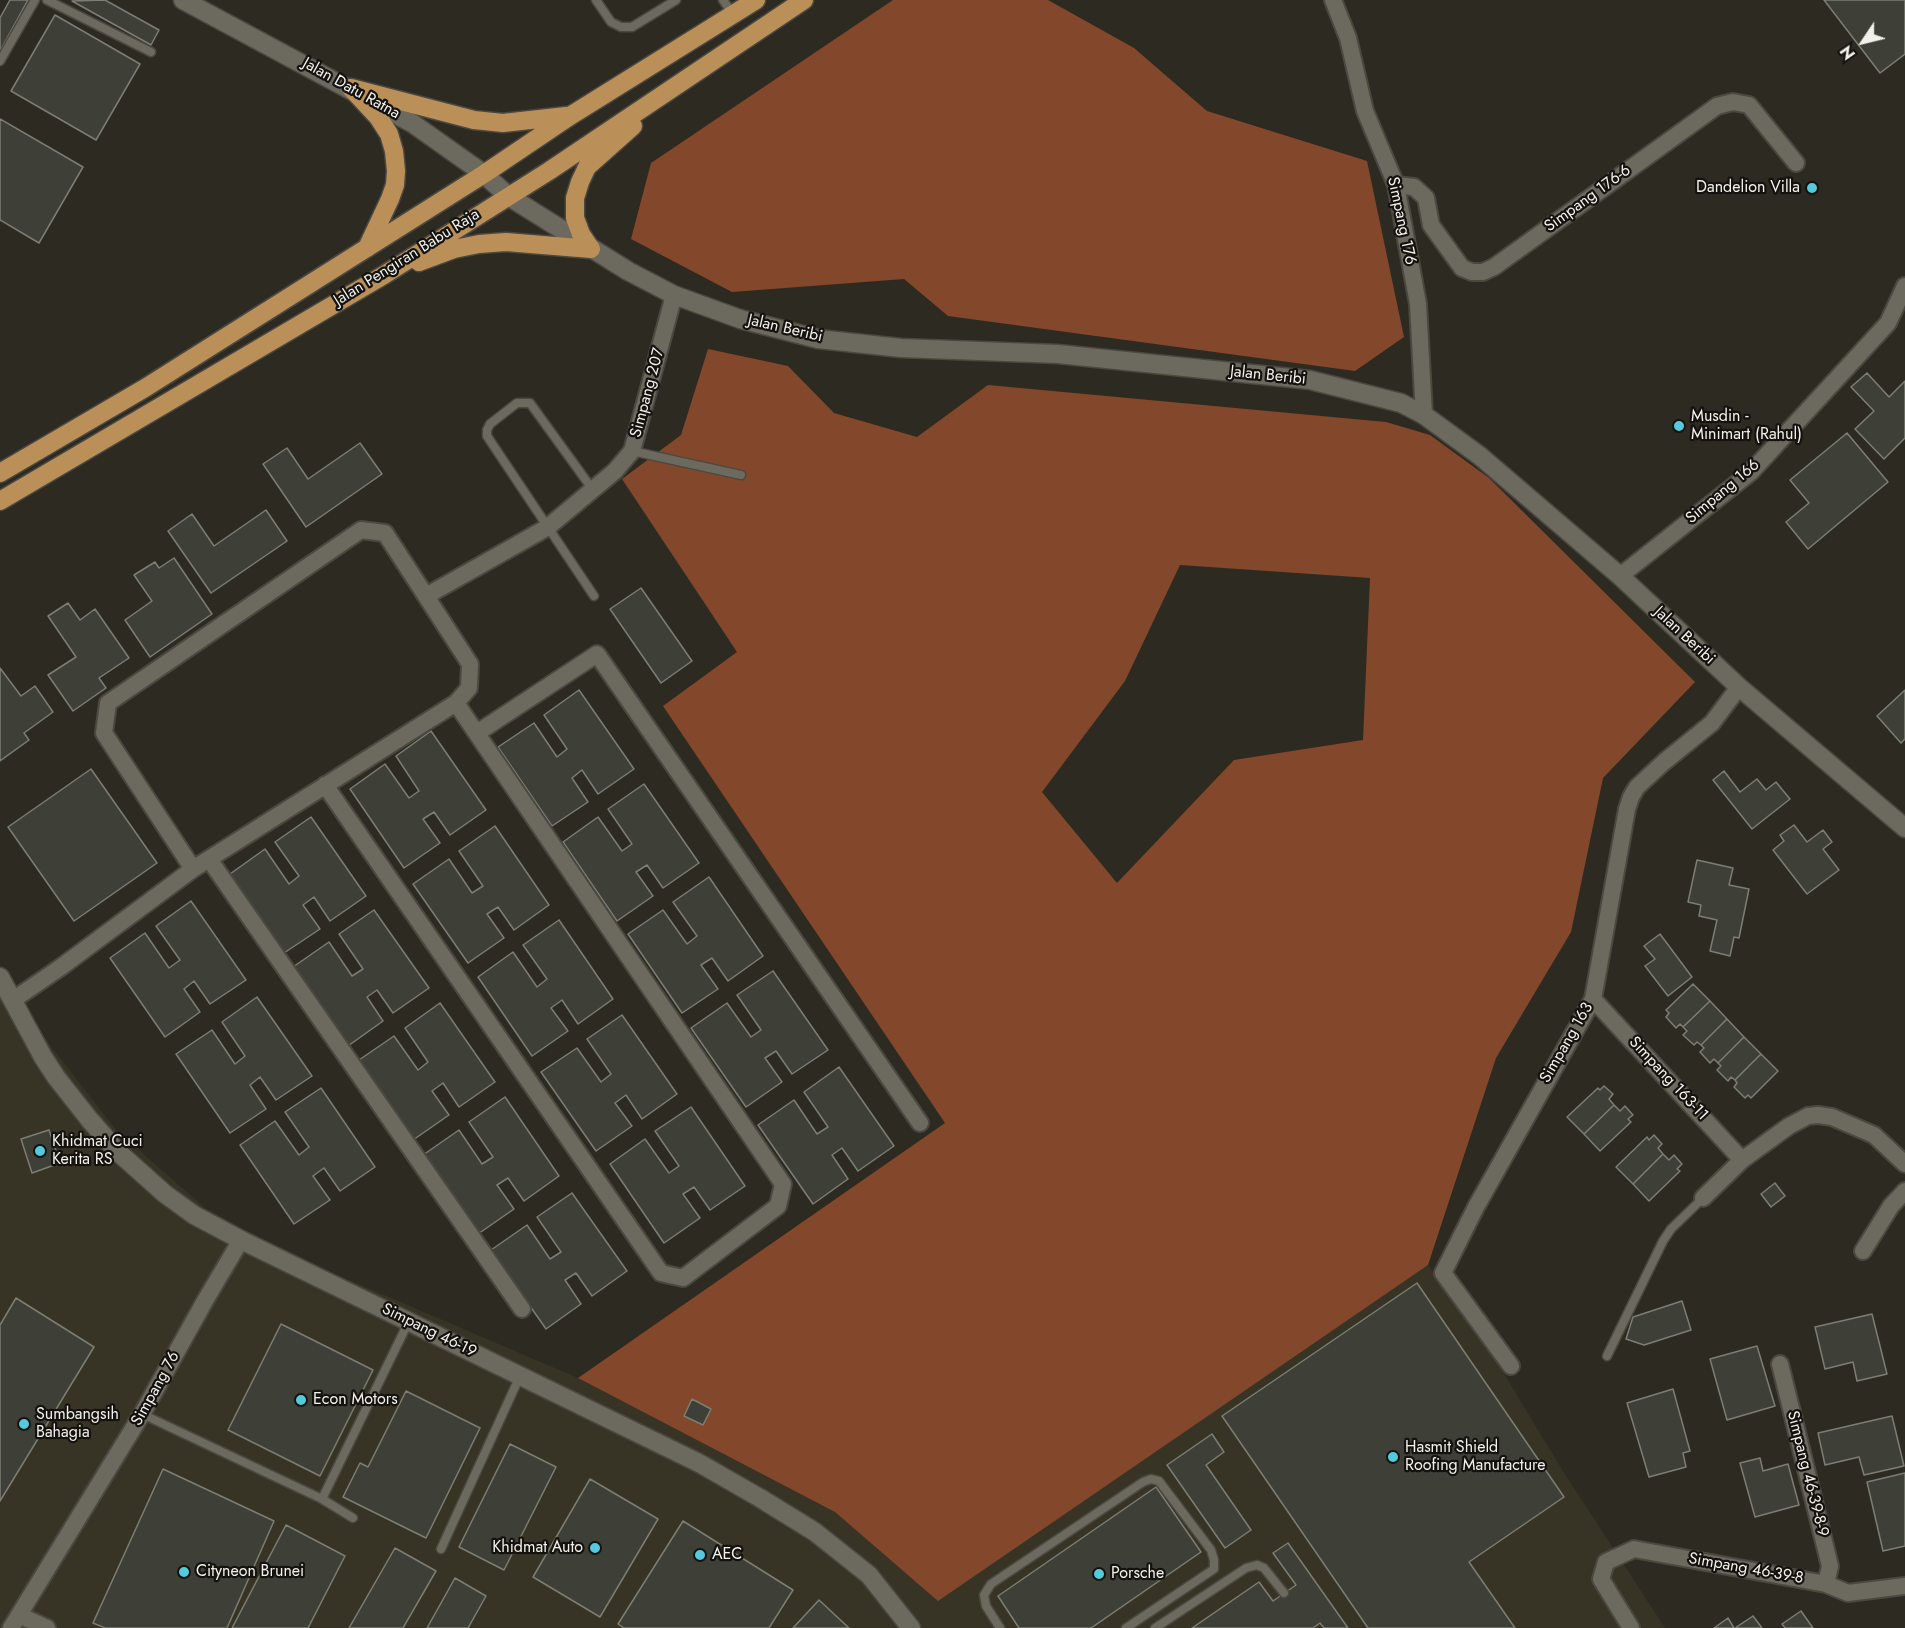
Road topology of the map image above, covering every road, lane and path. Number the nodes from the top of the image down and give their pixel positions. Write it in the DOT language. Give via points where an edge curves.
graph roads {
  1 [pos="35,0"];
  2 [pos="47,0"];
  3 [pos="183,0"];
  4 [pos="596,0"];
  5 [pos="676,0"];
  6 [pos="756,0"];
  7 [pos="804,0"];
  8 [pos="1333,0"];
  9 [pos="728,7"];
  10 [pos="151,52"];
  11 [pos="0,62"];
  12 [pos="691,76"];
  13 [pos="351,88"];
  14 [pos="570,116"];
  15 [pos="1796,163"];
  16 [pos="484,174"];
  17 [pos="1396,185"];
  18 [pos="508,196"];
  19 [pos="367,248"];
  20 [pos="591,249"];
  21 [pos="384,275"];
  22 [pos="1905,286"];
  23 [pos="674,295"];
  24 [pos="1424,415"];
  25 [pos="632,451"];
  26 [pos="0,473"];
  27 [pos="741,476"];
  28 [pos="593,490"];
  29 [pos="0,501"];
  30 [pos="548,527"];
  31 [pos="1620,576"];
  32 [pos="426,596"];
  33 [pos="594,596"];
  34 [pos="1739,687"];
  35 [pos="456,703"];
  36 [pos="477,733"];
  37 [pos="325,785"];
  38 [pos="1905,828"];
  39 [pos="209,859"];
  40 [pos="193,869"];
  41 [pos="0,977"];
  42 [pos="14,999"];
  43 [pos="1593,999"];
  44 [pos="920,1123"];
  45 [pos="1742,1160"];
  46 [pos="1905,1164"];
  47 [pos="1905,1191"];
  48 [pos="1703,1198"];
  49 [pos="241,1240"];
  50 [pos="1863,1251"];
  51 [pos="522,1309"];
  52 [pos="409,1321"];
  53 [pos="1607,1356"];
  54 [pos="1780,1364"];
  55 [pos="1511,1366"];
  56 [pos="520,1376"];
  57 [pos="142,1414"];
  58 [pos="322,1499"];
  59 [pos="353,1518"];
  60 [pos="441,1549"];
  61 [pos="1826,1584"];
  62 [pos="1905,1586"];
  63 [pos="1284,1593"];
  64 [pos="15,1621"];
  65 [pos="47,1628"];
  66 [pos="911,1628"];
  67 [pos="1000,1628"];
  68 [pos="1126,1628"];
  69 [pos="1155,1628"];
  70 [pos="1631,1628"];
  1 -- 11 [label="lane"];
  2 -- 10 [label="lane"];
  3 -- 13 [label="main road, Jalan Datu Ratna"];
  4 -- 5 [label="lane" via="611,22 621,27 633,27"];
  6 -- 9 [label="main road, Jalan Pengiran Babu Raja"];
  7 -- 12 [label="main road, Jalan Pengiran Babu Raja"];
  8 -- 17 [label="street, Simpang 176" via="1348,38 1365,111"];
  9 -- 14 [label="main road, Jalan Pengiran Babu Raja"];
  12 -- 18 [label="main road, Jalan Pengiran Babu Raja"];
  12 -- 20 [label="main road" via="587,167 574,198 575,218"];
  13 -- 14 [label="main road" via="474,120 503,123"];
  13 -- 16 [label="main road, Jalan Datu Ratna" via="412,123"];
  13 -- 19 [label="main road" via="389,134 395,161 395,185"];
  14 -- 16 [label="main road, Jalan Pengiran Babu Raja"];
  15 -- 17 [label="street, Simpang 176-6" via="1749,105 1733,102 1717,106 1483,272 1462,268 1431,225 1426,198 1414,187"];
  16 -- 18 [label="main road, Jalan Datu Ratna"];
  16 -- 19 [label="main road, Jalan Pengiran Babu Raja"];
  17 -- 24 [label="street, Simpang 176" via="1418,304"];
  18 -- 20 [label="main road, Jalan Beribi"];
  18 -- 21 [label="main road, Jalan Pengiran Babu Raja"];
  19 -- 26 [label="main road, Jalan Pengiran Babu Raja" via="145,388"];
  20 -- 21 [label="main road" via="506,242 479,244 454,249"];
  20 -- 23 [label="main road, Jalan Beribi"];
  21 -- 29 [label="main road, Jalan Pengiran Babu Raja"];
  22 -- 31 [label="street, Simpang 166" via="1888,323 1751,472"];
  23 -- 24 [label="main road, Jalan Beribi" via="740,319 818,339 901,348 1058,354 1310,380 1401,403"];
  23 -- 25 [label="street, Simpang 207"];
  24 -- 31 [label="main road, Jalan Beribi" via="1480,456"];
  25 -- 27 [label="lane"];
  25 -- 28 [label="street, Simpang 207"];
  28 -- 30 [label="street, Simpang 207"];
  28 -- 30 [label="lane" via="530,403 517,403 490,424 487,436"];
  30 -- 32 [label="street, Simpang 207"];
  30 -- 33 [label="lane"];
  31 -- 34 [label="main road, Jalan Beribi"];
  32 -- 35 [label="street" via="470,664 469,688"];
  32 -- 40 [label="street" via="385,533 361,530 108,703 104,733"];
  34 -- 38 [label="main road, Jalan Beribi"];
  34 -- 43 [label="street, Simpang 163" via="1712,723 1664,762 1631,797"];
  35 -- 36 [label="street"];
  35 -- 37 [label="street"];
  36 -- 37 [label="street" via="783,1184 778,1206 683,1278 661,1273"];
  36 -- 44 [label="street" via="597,654"];
  37 -- 39 [label="street"];
  39 -- 40 [label="street"];
  39 -- 51 [label="street"];
  40 -- 42 [label="street"];
  41 -- 42 [label="main road, Simpang 46-19"];
  42 -- 49 [label="main road, Simpang 46-19" via="56,1077 118,1152 194,1215"];
  43 -- 45 [label="street, Simpang 163-11"];
  43 -- 55 [label="street, Simpang 163" via="1443,1273"];
  45 -- 46 [label="street" via="1789,1126 1818,1115 1874,1135"];
  45 -- 48 [label="street"];
  47 -- 50 [label="street"];
  48 -- 53 [label="lane" via="1663,1241"];
  49 -- 52 [label="main road, Simpang 46-19"];
  49 -- 57 [label="street, Simpang 76"];
  52 -- 56 [label="main road, Simpang 46-19"];
  52 -- 58 [label="lane"];
  54 -- 61 [label="street, Simpang 46-39-8-9" via="1830,1566"];
  56 -- 60 [label="lane"];
  56 -- 66 [label="main road, Simpang 46-19" via="699,1463 815,1532 869,1575"];
  57 -- 58 [label="lane"];
  57 -- 64 [label="street, Simpang 76"];
  58 -- 59 [label="lane"];
  61 -- 62 [label="street, Simpang 46-39-8" via="1848,1593"];
  61 -- 70 [label="street, Simpang 46-39-8" via="1634,1549 1606,1562 1600,1579"];
  63 -- 69 [label="lane" via="1257,1565 1246,1568"];
  64 -- 65 [label="street"];
  67 -- 68 [label="lane" via="986,1606 984,1596 991,1584 1151,1479 1159,1481 1211,1550 1214,1569"];
}
